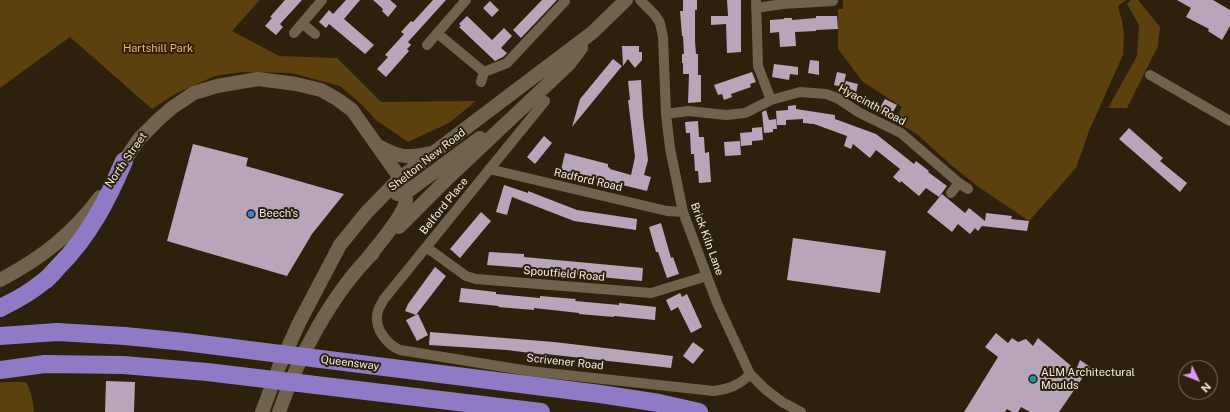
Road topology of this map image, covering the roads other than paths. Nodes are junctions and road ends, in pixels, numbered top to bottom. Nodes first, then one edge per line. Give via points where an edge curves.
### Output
1 (322, 0) edge
2 (466, 0) edge
3 (626, 0) edge
4 (640, 0) edge
5 (565, 1) edge
6 (823, 1) edge
7 (833, 1) dead end
8 (756, 4) edge
9 (302, 24) junction
10 (593, 32) junction
11 (294, 33) dead end
12 (315, 34) dead end
13 (437, 34) junction
14 (427, 45) dead end
15 (1150, 75) dead end
16 (771, 100) junction
17 (545, 101) dead end
18 (521, 109) junction
19 (666, 114) junction
20 (1230, 121) edge
21 (377, 145) junction
22 (435, 152) junction
23 (124, 160) junction
24 (489, 169) junction
25 (400, 178) junction
26 (959, 183) junction
27 (389, 189) junction
28 (968, 189) dead end
29 (951, 193) dead end
30 (404, 194) junction
31 (683, 212) junction
32 (426, 247) junction
33 (367, 259) junction
34 (707, 276) junction
35 (0, 280) edge
36 (0, 308) edge
37 (380, 332) joint
38 (0, 336) edge
39 (0, 370) edge
40 (750, 374) junction
41 (262, 412) edge
42 (280, 412) edge
43 (541, 412) edge
44 (699, 412) edge
45 (801, 412) edge

1 - 9 street
2 - 13 street
3 - 10 main road, Shelton New Road
4 - 19 street, Brick Kiln Lane via 660,23 663,36
5 - 13 street via 507,63 483,77
6 - 7 street
6 - 8 street
8 - 16 street via 758,66
9 - 11 street
9 - 12 street
10 - 18 main road, Shelton New Road via 568,65
10 - 22 main road, Shelton New Road
13 - 14 street
15 - 20 street
16 - 19 street, Hyacinth Road via 745,113 726,116 688,111
16 - 26 street, Hyacinth Road via 800,92 826,94 837,98 860,113 901,133
17 - 24 street, Belford Place
18 - 30 main road
18 - 33 main road, Shelton New Road
19 - 31 street, Brick Kiln Lane
21 - 22 main road via 394,154 412,157
21 - 23 main road, North Street via 352,110 321,90 258,79 194,93 159,119 139,139
21 - 25 main road, North Street
22 - 25 main road, Shelton New Road
23 - 35 main road, North Street via 92,208 75,228 29,264
23 - 36 highway via 96,220 68,257 45,281
24 - 31 street, Radford Road via 666,211
24 - 32 street, Belford Place
25 - 27 main road, Shelton New Road
25 - 30 main road, North Street
26 - 28 street, Hyacinth Road
26 - 29 street
27 - 30 main road
27 - 41 main road, Shelton New Road via 340,245 278,367
30 - 33 main road, North Street via 406,200 401,214
31 - 34 street, Brick Kiln Lane
32 - 34 street, Spoutfield Road via 466,276 476,279 651,293
32 - 37 street, Belford Place via 384,299 377,312
33 - 42 main road, Shelton New Road via 320,324
34 - 40 street, Brick Kiln Lane
37 - 40 street, Scrivener Road via 392,346 400,350 529,371 714,391 727,389 742,382
38 - 44 highway, Queensway via 57,332 186,342 600,394
39 - 43 highway via 45,364 123,365 207,372
40 - 45 street, Brick Kiln Lane via 782,402

